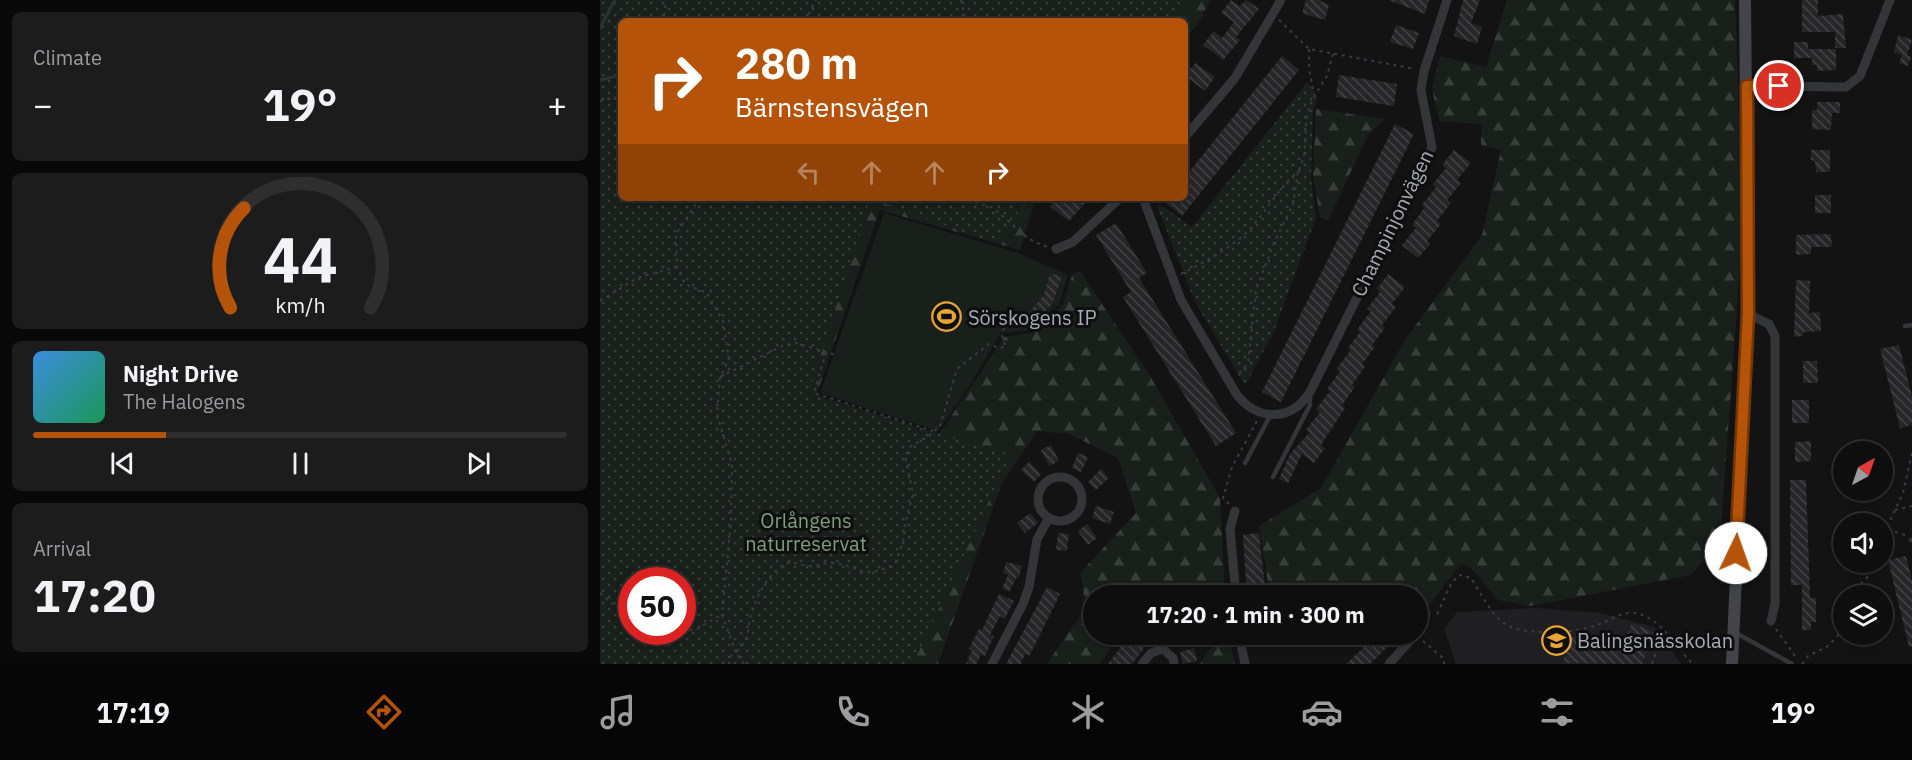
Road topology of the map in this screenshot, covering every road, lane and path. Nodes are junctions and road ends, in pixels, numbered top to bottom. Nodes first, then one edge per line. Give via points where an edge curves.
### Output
1 (666, 0) edge
2 (816, 0) edge
3 (961, 0) edge
4 (1281, 0) edge
5 (1447, 0) edge
6 (1745, 0) edge
7 (1890, 0) edge
8 (664, 18) edge
9 (807, 18) edge
10 (965, 18) edge
11 (1273, 18) junction
12 (1309, 49) junction
13 (1333, 54) junction
14 (1424, 71) junction
15 (1747, 86) junction
16 (1315, 94) junction
17 (618, 97) edge
18 (600, 101) edge
19 (1188, 133) edge
20 (1298, 171) junction
21 (698, 201) edge
22 (976, 201) edge
23 (1117, 201) edge
24 (1144, 201) edge
25 (1056, 249) joint
26 (677, 267) junction
27 (1173, 278) junction
28 (600, 301) edge
29 (1010, 308) dead end
30 (1748, 314) junction
31 (1912, 325) edge
32 (1905, 327) dead end
33 (826, 352) junction
34 (836, 355) dead end
35 (720, 377) junction
36 (1229, 382) junction
37 (1310, 392) junction
38 (1270, 416) junction
39 (934, 432) junction
40 (1912, 453) edge
41 (1245, 463) dead end
42 (1273, 477) dead end
43 (1912, 506) edge
44 (1895, 510) junction
45 (1235, 511) dead end
46 (1893, 514) edge
47 (1049, 518) junction
48 (1893, 531) edge
49 (1912, 540) edge
50 (1868, 573) edge
51 (1235, 585) edge
52 (1859, 585) edge
53 (600, 593) edge
54 (618, 609) edge
55 (722, 615) junction
56 (1435, 619) dead end
57 (1771, 621) joint
58 (696, 629) edge
59 (1664, 630) junction
60 (1734, 631) junction
61 (1833, 641) edge
62 (1173, 645) edge
63 (1241, 645) edge
64 (1407, 645) edge
65 (1428, 645) edge
66 (736, 652) junction
67 (1168, 652) junction
68 (729, 664) edge
69 (744, 664) edge
70 (992, 664) edge
71 (1142, 664) edge
72 (1174, 664) edge
73 (1245, 664) edge
74 (1389, 664) edge
75 (1444, 664) edge
76 (1652, 664) edge
77 (1693, 664) edge
78 (1732, 664) edge
79 (1792, 664) edge
80 (1800, 664) edge

1 - 8 path
2 - 9 path
3 - 10 path
4 - 11 street
5 - 14 street, Champinjonvägen
6 - 15 main road
7 - 15 street via 1860,76 1846,87
11 - 12 path
11 - 19 street via 1235,78
12 - 13 path
12 - 16 path
13 - 14 path
13 - 16 path via 1328,76
14 - 37 street, Champinjonvägen via 1421,90 1432,147
15 - 30 main road
16 - 20 path
17 - 18 path
20 - 27 path via 1281,186 1247,232 1204,263
20 - 36 path via 1293,204 1257,290 1248,363
21 - 26 path via 676,234
22 - 25 path via 993,208 1035,243
23 - 25 street via 1073,242
24 - 27 street
26 - 28 path via 637,278
26 - 35 path via 685,284 707,293 723,321 729,359
27 - 36 street via 1189,317
29 - 39 path via 1002,336 1006,347 990,344 957,369
30 - 57 street via 1769,324 1775,336 1775,604
30 - 60 main road
31 - 32 lane
33 - 34 path
33 - 35 path via 796,343 782,346
33 - 39 path via 814,393
35 - 55 path via 717,414 732,465
36 - 38 street via 1244,404
37 - 38 street, Champinjonvägen via 1296,409
37 - 42 lane via 1310,405
38 - 41 lane
39 - 66 path via 911,446 905,456 913,494 895,564 862,573 832,563 784,564 767,579 752,611 746,643
40 - 44 path
43 - 44 path
44 - 46 path
45 - 51 street via 1230,530
47 - 47 street via 1070,519 1082,505 1080,490 1066,477 1051,479 1040,493 1042,511
47 - 70 street via 1037,539 1023,604
48 - 49 path
50 - 52 path
53 - 54 path
55 - 58 path
55 - 66 path
56 - 59 path via 1452,582 1460,575 1471,578 1496,615 1511,627 1555,633 1638,613
57 - 80 path
59 - 76 path
59 - 77 path
60 - 78 main road
60 - 79 lane
61 - 80 path
62 - 67 path
63 - 73 street
64 - 74 street
65 - 75 path via 1444,659
66 - 68 path
66 - 69 path
67 - 71 street via 1156,650
67 - 72 street

